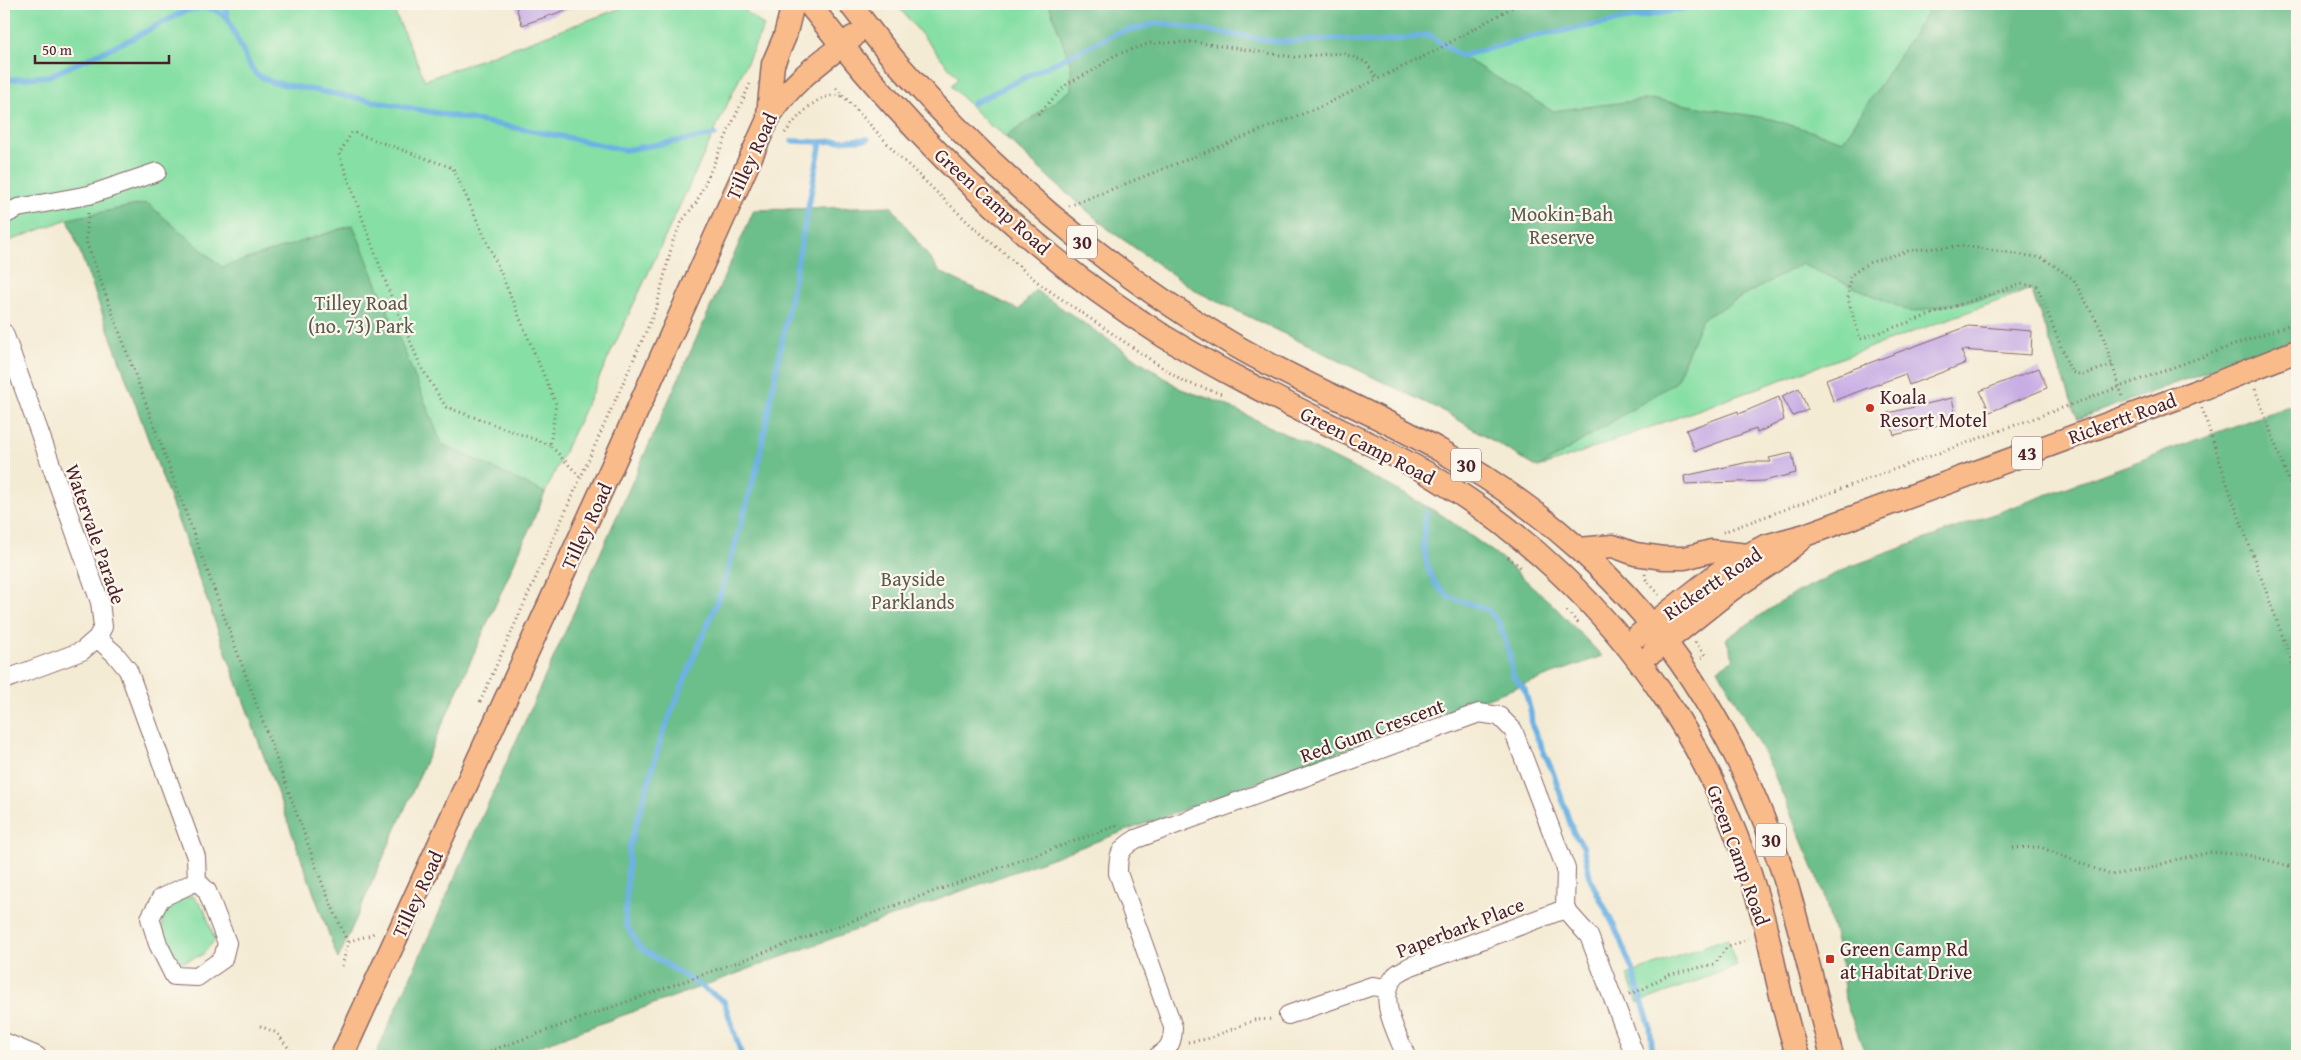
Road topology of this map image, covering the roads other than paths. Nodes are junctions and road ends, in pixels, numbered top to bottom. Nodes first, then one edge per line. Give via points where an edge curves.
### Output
1 (793, 4) edge
2 (809, 4) edge
3 (850, 4) edge
4 (867, 26) junction
5 (842, 45) junction
6 (768, 119) junction
7 (157, 172) dead end
8 (4, 215) edge
9 (4, 333) edge
10 (2297, 351) edge
11 (1805, 535) junction
12 (1579, 549) junction
13 (1748, 555) junction
14 (1651, 625) junction
15 (97, 638) junction
16 (1665, 643) junction
17 (1633, 653) junction
18 (4, 680) edge
19 (197, 881) junction
20 (1565, 909) junction
21 (1387, 988) junction
22 (1288, 1015) road end
23 (4, 1042) edge
24 (1164, 1055) edge
25 (37, 1056) edge
26 (342, 1056) edge
27 (1406, 1056) edge
28 (1635, 1056) edge
29 (1798, 1056) edge
30 (1832, 1056) edge

1 - 6 main road via 785,36 773,64
2 - 5 main road, Green Camp Road / 30
3 - 4 main road, Green Camp Road / 30
4 - 5 main road, Tilley Road
4 - 12 main road, Green Camp Road / 30 via 893,59 986,158 1107,262 1232,344 1441,450 1488,478
5 - 6 main road, Tilley Road via 793,85
5 - 17 main road, Green Camp Road / 30 via 905,119 984,198 1037,244 1165,336 1260,390 1430,475 1470,501 1564,577
6 - 26 main road, Tilley Road
7 - 8 street via 89,195 18,208
9 - 15 street, Watervale Parade via 100,602 103,627
10 - 11 main road, Rickertt Road / 43
11 - 13 main road, Rickertt Road / 43 via 1765,546
11 - 16 main road, Rickertt Road / 43
12 - 13 main road, 43 via 1614,546 1635,554 1664,558 1685,558 1711,552
12 - 14 main road, Green Camp Road / 30
13 - 14 main road, Rickertt Road via 1717,574
14 - 16 main road, Green Camp Road / 30
14 - 17 main road, Rickertt Road
15 - 18 street via 82,651
15 - 19 street via 128,670 196,857
16 - 17 main road, Rickertt Road / 43
16 - 30 main road, Green Camp Road / 30 via 1692,679 1752,790 1782,871
17 - 29 main road, Green Camp Road / 30 via 1686,731 1730,818 1763,918
19 - 19 street via 207,891 227,943 222,959 197,977 174,976 158,944 150,918 161,898
20 - 21 street, Paperbark Place via 1411,966 1396,975
20 - 24 street, Red Gum Crescent via 1566,869 1513,730 1498,716 1479,713 1126,845 1118,856 1118,874 1173,1027 1173,1039
20 - 28 street via 1589,936
21 - 22 street via 1372,986
21 - 27 street, Paperbark Place via 1387,1007
23 - 25 street

